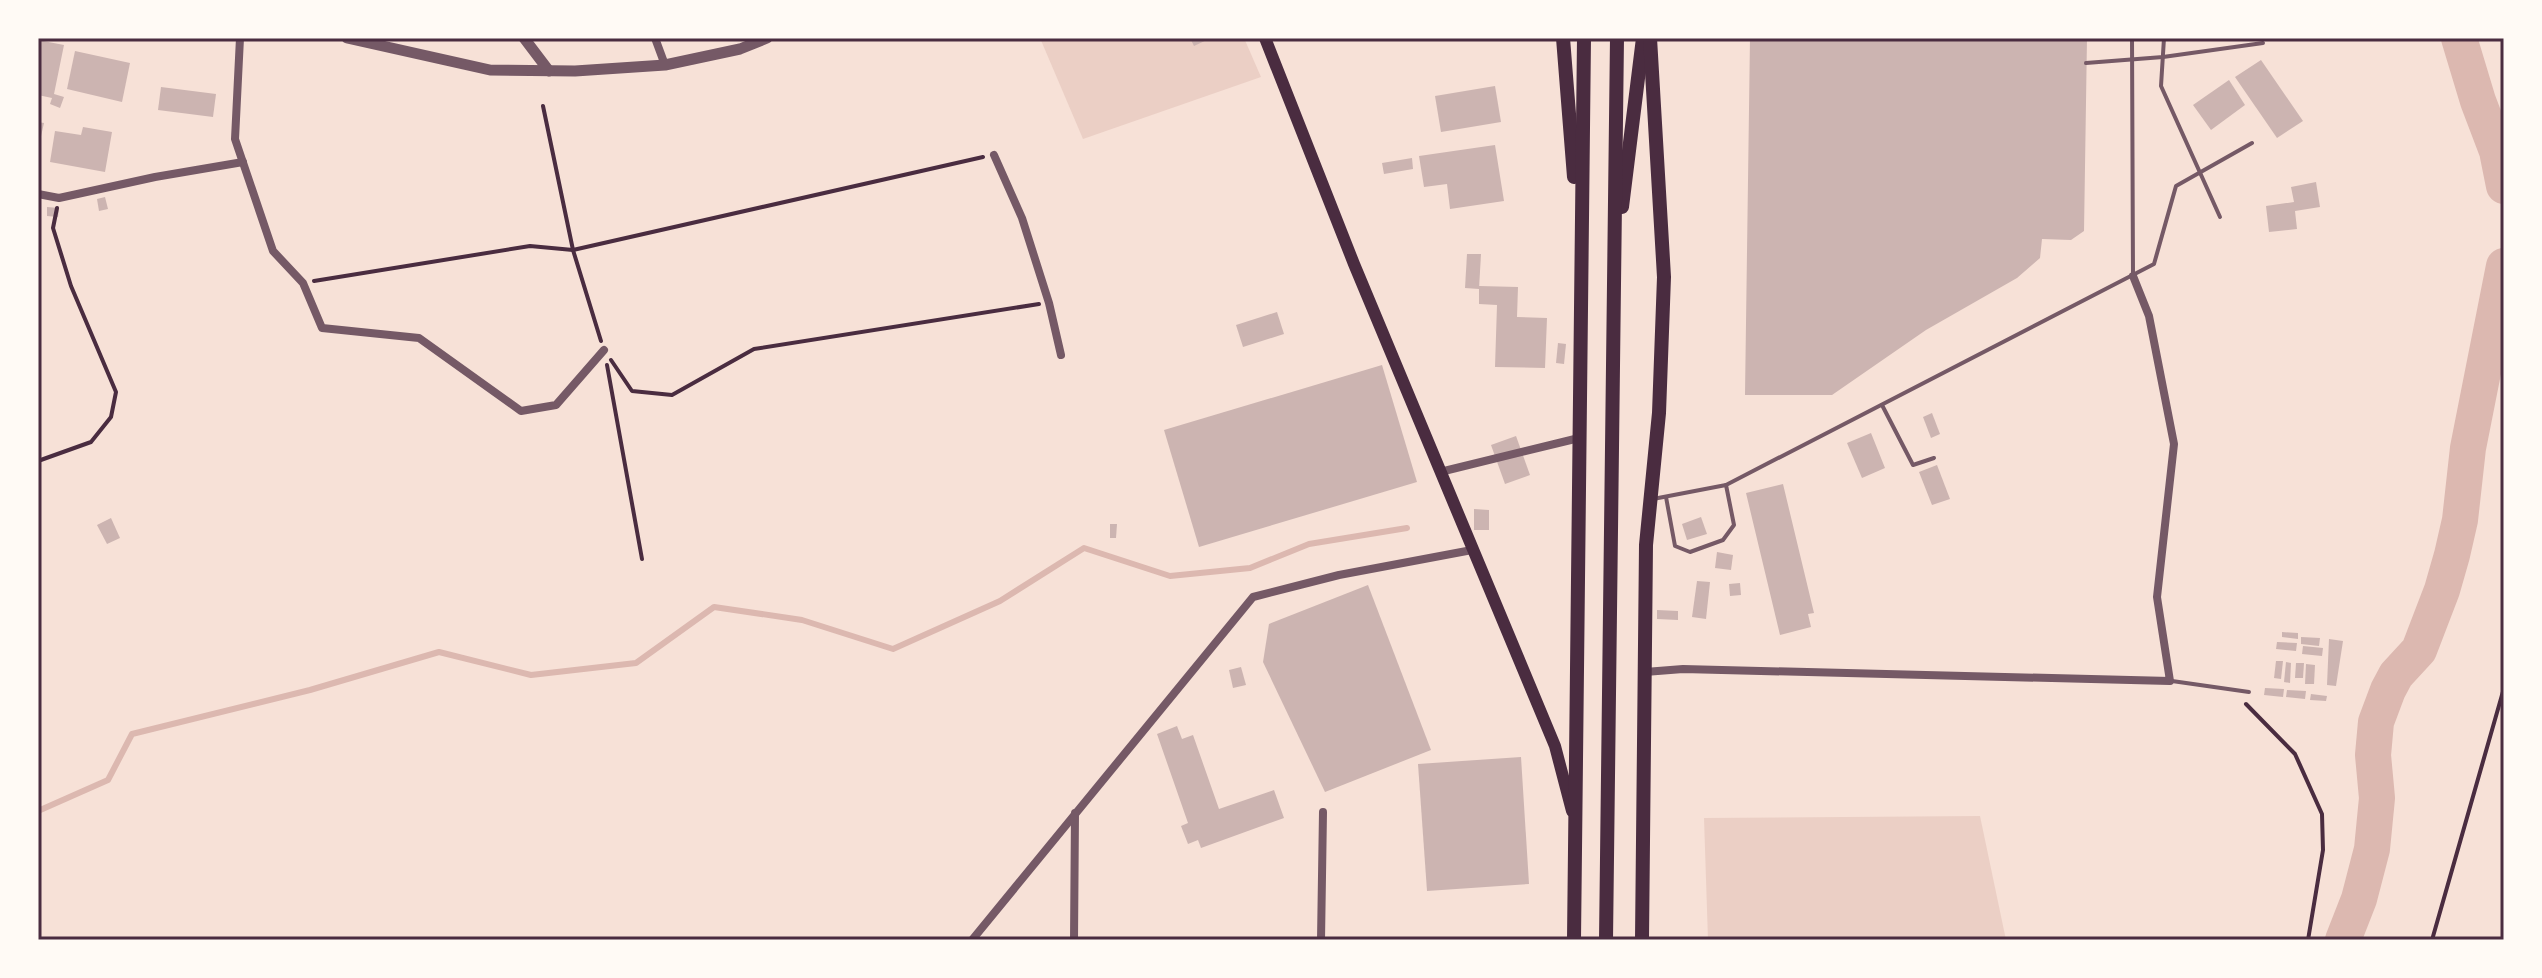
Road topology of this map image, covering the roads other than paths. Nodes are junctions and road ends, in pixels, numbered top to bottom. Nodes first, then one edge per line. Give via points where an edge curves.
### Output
1 (240, 38) edge
2 (347, 38) edge
3 (524, 38) edge
4 (655, 38) edge
5 (767, 38) edge
6 (1265, 38) edge
7 (1563, 38) edge
8 (1584, 38) edge
9 (1617, 38) edge
10 (1643, 38) edge
11 (1650, 38) edge
12 (2132, 38) edge
13 (2164, 38) edge
14 (2263, 43) dead end
15 (2163, 57) junction
16 (2132, 59) junction
17 (2086, 63) dead end
18 (665, 65) junction
19 (549, 71) junction
20 (2252, 143) dead end
21 (994, 155) road end
22 (243, 162) junction
23 (2200, 173) junction
24 (38, 194) edge
25 (2220, 217) dead end
26 (2133, 276) junction
27 (1581, 283) junction
28 (1613, 283) junction
29 (604, 350) road end
30 (1061, 355) dead end
31 (1882, 405) junction
32 (1579, 438) junction
33 (1934, 458) dead end
34 (1440, 472) junction
35 (1726, 485) junction
36 (1666, 497) junction
37 (1650, 500) junction
38 (1472, 550) junction
39 (1645, 672) junction
40 (2170, 681) junction
41 (2249, 692) dead end
42 (1075, 812) junction
43 (1323, 812) dead end
44 (1575, 822) junction
45 (972, 940) edge
46 (1074, 940) edge
47 (1321, 940) edge
48 (1574, 940) edge
49 (1606, 940) edge
50 (1642, 940) edge

1 - 22 street via 235,139
2 - 19 street via 490,70
3 - 19 street
4 - 18 street
5 - 18 street
6 - 34 main road
7 - 27 main road
8 - 27 main road
9 - 28 main road
10 - 28 main road
11 - 37 main road via 1664,277
12 - 16 lane
13 - 15 lane
14 - 15 lane
15 - 16 lane
15 - 23 lane via 2161,86
16 - 17 lane
16 - 26 lane
18 - 19 street
20 - 23 lane
21 - 30 street via 1022,218
22 - 24 street via 59,198
22 - 29 street via 273,251 303,283 322,328 419,338 521,411 556,405
23 - 25 lane
23 - 26 lane via 2176,186 2154,264
26 - 31 lane
26 - 40 street via 2149,316 2174,444 2157,597
27 - 32 main road
28 - 49 main road
31 - 33 lane via 1913,465
31 - 35 lane
32 - 34 street
32 - 44 main road
34 - 38 main road
35 - 36 lane
35 - 36 lane via 1734,525 1723,540 1690,552 1675,546
36 - 37 lane
37 - 39 main road
38 - 42 street via 1253,597
38 - 44 main road via 1555,746
39 - 40 street
39 - 50 main road
40 - 41 lane
42 - 45 street
42 - 46 street
43 - 47 street
44 - 48 main road

